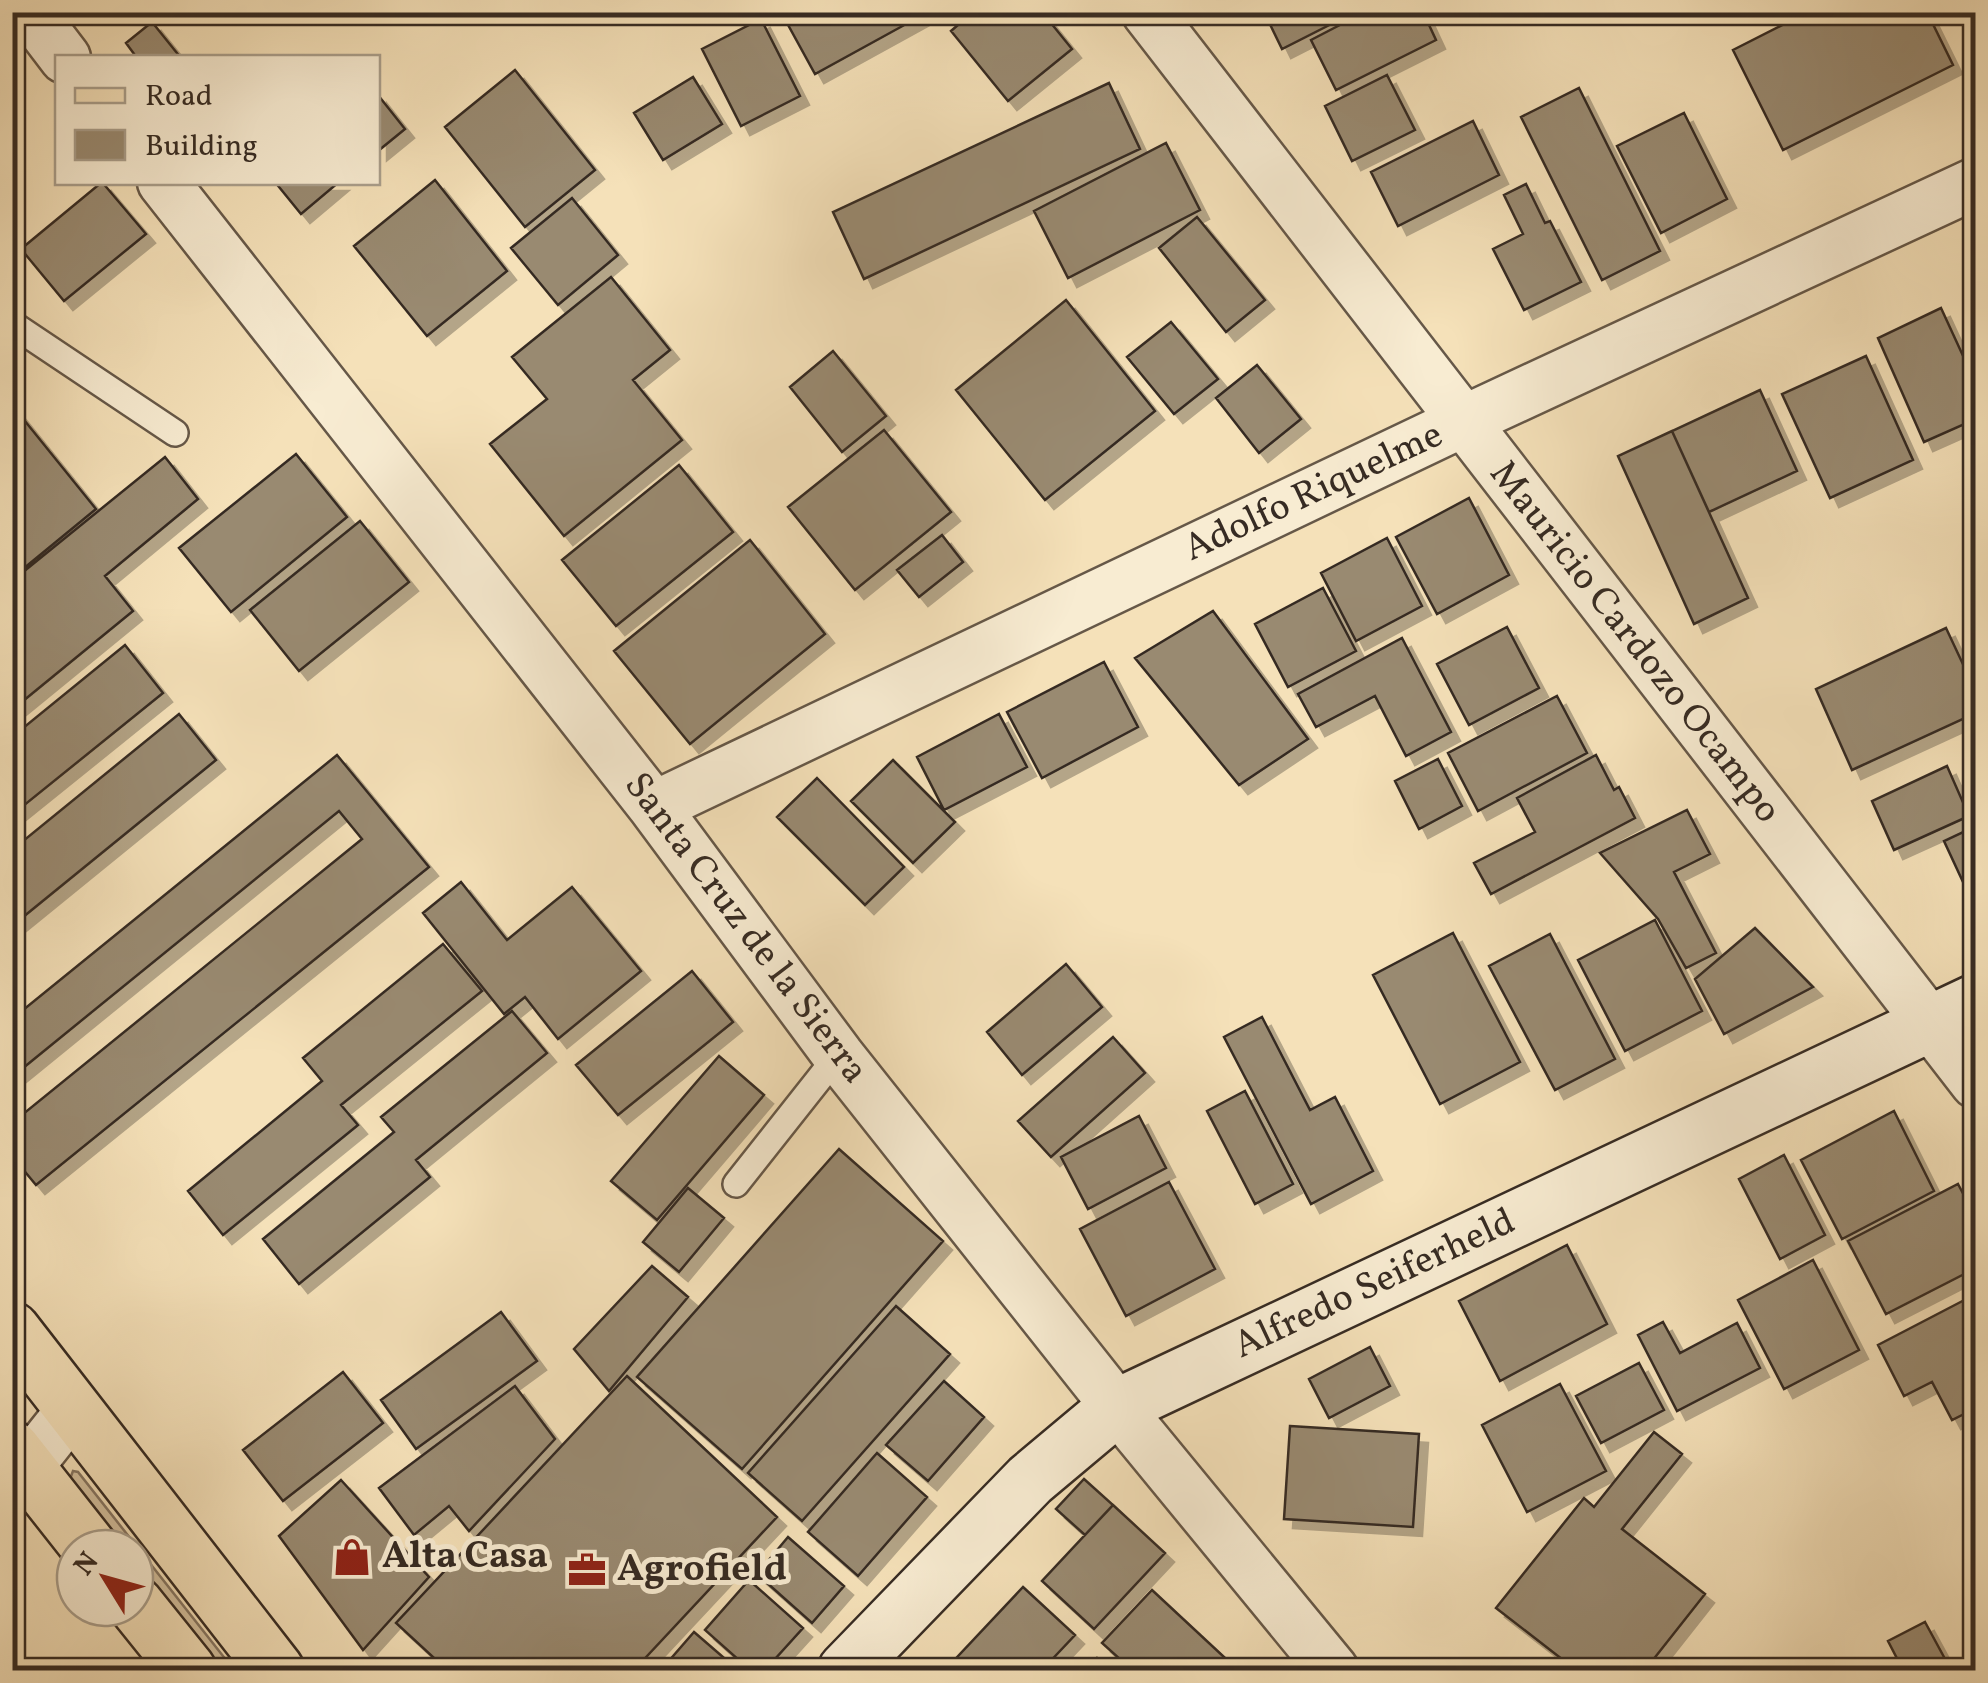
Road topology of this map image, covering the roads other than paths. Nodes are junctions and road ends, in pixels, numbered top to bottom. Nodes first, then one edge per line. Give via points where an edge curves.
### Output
1 (30, 12) edge
2 (1147, 12) edge
3 (63, 55) edge
4 (1976, 184) edge
5 (165, 185) edge
6 (12, 324) edge
7 (1464, 421) junction
8 (175, 433) dead end
9 (654, 807) junction
10 (1952, 1013) edge
11 (838, 1056) junction
12 (1976, 1083) edge
13 (736, 1184) dead end
14 (12, 1330) edge
15 (1118, 1407) junction
16 (73, 1409) junction
17 (17, 1468) edge
18 (72, 1528) edge
19 (154, 1628) edge
20 (188, 1670) edge
21 (276, 1670) edge
22 (846, 1670) edge
23 (1333, 1670) edge

1 - 3 street
2 - 7 street, Mauricio Cardozo Ocampo
4 - 7 street, Adolfo Riquelme
5 - 9 street, Santa Cruz de la Sierra
6 - 8 lane
7 - 9 street, Adolfo Riquelme
7 - 10 street, Mauricio Cardozo Ocampo
9 - 11 street, Santa Cruz de la Sierra
10 - 12 street, Mauricio Cardozo Ocampo
10 - 15 street, Alfredo Seiferheld
11 - 13 lane
11 - 15 street, Santa Cruz de la Sierra
14 - 16 main road
15 - 22 street, Alfredo Seiferheld via 1030,1480
15 - 23 street, Santa Cruz de la Sierra
16 - 17 street
16 - 21 main road
17 - 18 main road
19 - 20 main road

